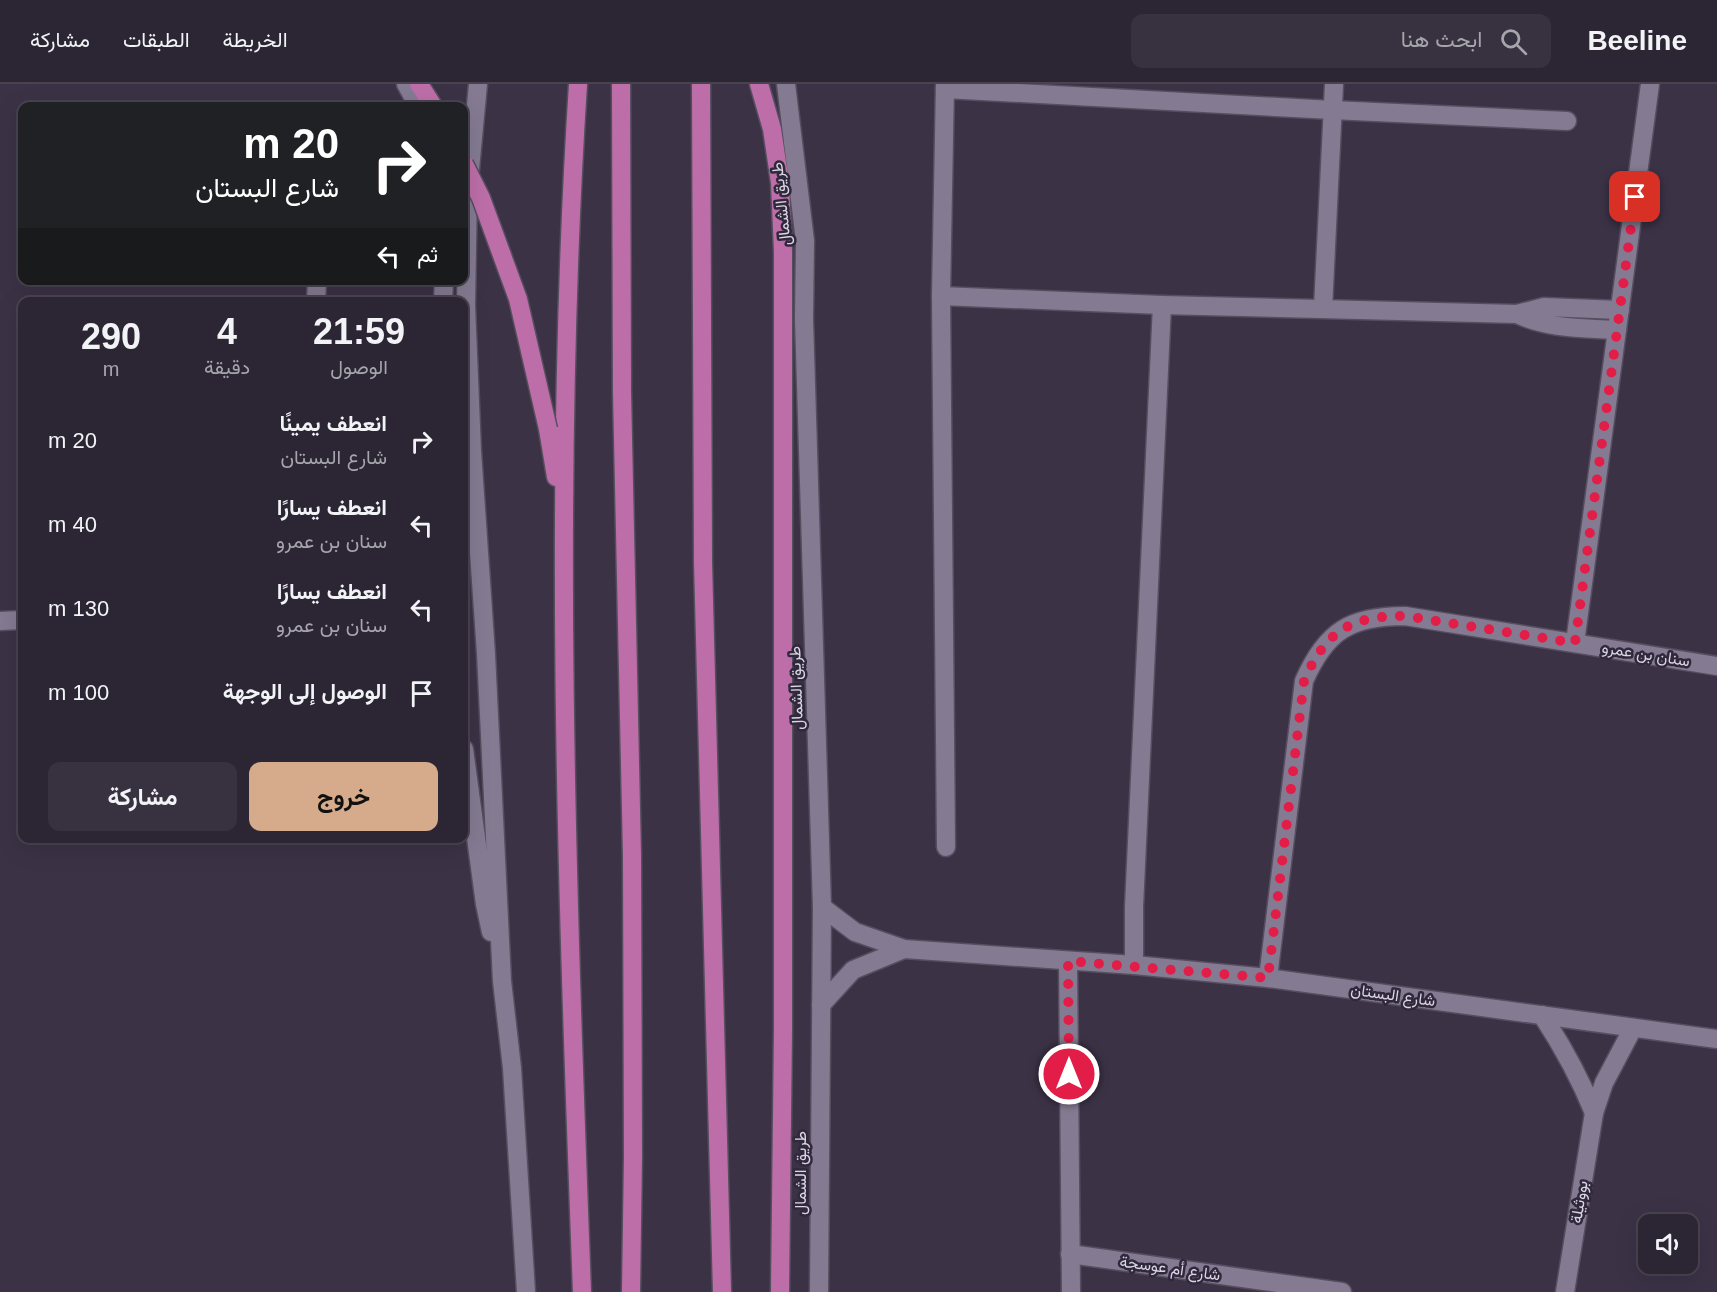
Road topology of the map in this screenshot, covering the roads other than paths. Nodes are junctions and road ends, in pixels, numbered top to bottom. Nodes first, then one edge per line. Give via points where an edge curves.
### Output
1 (406, 84) edge
2 (419, 84) edge
3 (478, 84) edge
4 (578, 84) edge
5 (621, 84) edge
6 (700, 84) edge
7 (759, 84) edge
8 (786, 84) edge
9 (1334, 84) edge
10 (1650, 84) edge
11 (945, 86) edge
12 (416, 102) edge
13 (430, 102) edge
14 (1332, 110) junction
15 (1567, 121) dead end
16 (468, 172) edge
17 (468, 191) edge
18 (940, 296) junction
19 (1162, 305) junction
20 (1323, 308) junction
21 (1620, 310) junction
22 (1517, 314) junction
23 (1617, 330) junction
24 (468, 354) edge
25 (563, 517) junction
26 (18, 620) edge
27 (0, 621) edge
28 (1575, 643) junction
29 (1717, 666) edge
30 (468, 779) edge
31 (946, 848) dead end
32 (822, 907) junction
33 (904, 949) junction
34 (1068, 961) junction
35 (1134, 965) junction
36 (1268, 978) junction
37 (502, 981) junction
38 (821, 1005) junction
39 (1542, 1015) junction
40 (1633, 1028) junction
41 (1717, 1039) edge
42 (1594, 1113) junction
43 (1070, 1254) junction
44 (526, 1292) edge
45 (582, 1292) edge
46 (631, 1292) edge
47 (722, 1292) edge
48 (780, 1292) edge
49 (819, 1292) edge
50 (1071, 1292) edge
51 (1342, 1292) edge
52 (1565, 1292) edge

1 - 12 street
2 - 13 highway
3 - 17 street
4 - 25 highway
5 - 46 highway via 632,856
6 - 47 highway via 703,562
7 - 48 highway via 772,129 780,183 783,251
8 - 32 street, طريق الشمال via 805,241 804,320
9 - 14 street
10 - 21 street
11 - 14 street
11 - 18 street
14 - 15 street
14 - 20 street
16 - 25 highway, bridge via 518,299 548,429
18 - 19 street
18 - 31 street
19 - 20 street
19 - 35 street
20 - 22 street
21 - 22 street via 1544,307
21 - 23 street
22 - 23 street via 1546,325
23 - 28 street
24 - 37 street
25 - 45 highway via 571,1004
26 - 27 street
28 - 29 street, سنان بن عمرو
28 - 36 street, سنان بن عمرو via 1405,616 1378,616 1353,623 1331,637 1314,657 1304,681
30 - 37 street via 485,904
32 - 33 street, شارع البستان via 855,932
32 - 38 street, طريق الشمال
33 - 34 street, شارع البستان
33 - 38 street, شارع البستان via 853,970
34 - 35 street, شارع البستان
34 - 43 street
35 - 36 street, شارع البستان
36 - 39 street, شارع البستان
37 - 44 street via 512,1068
38 - 49 street, طريق الشمال
39 - 40 street, شارع البستان
39 - 42 street via 1576,1070
40 - 41 street, شارع البستان
40 - 42 street, بووثيلة
42 - 52 street, بووثيلة
43 - 50 street
43 - 51 street, شارع أم عوسجة

